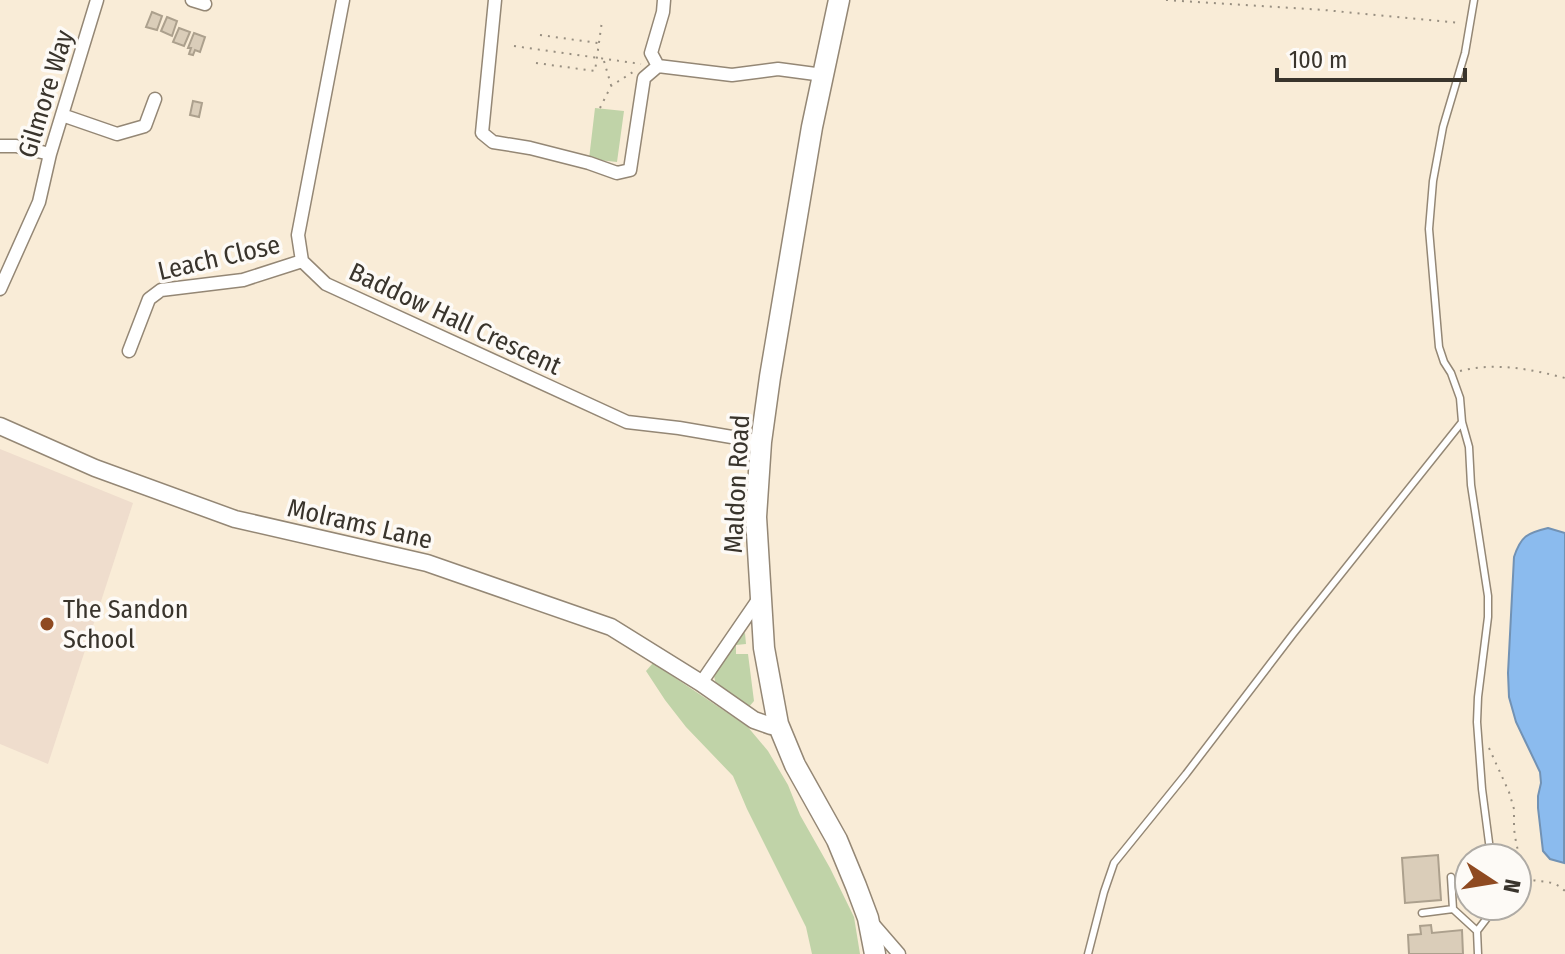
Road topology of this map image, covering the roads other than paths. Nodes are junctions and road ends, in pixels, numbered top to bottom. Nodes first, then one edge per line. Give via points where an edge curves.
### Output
1 (97, 0) edge
2 (343, 0) edge
3 (495, 0) edge
4 (664, 0) edge
5 (839, 0) edge
6 (1474, 0) edge
7 (658, 66) junction
8 (823, 75) junction
9 (155, 99) dead end
10 (62, 115) junction
11 (0, 146) edge
12 (50, 154) junction
13 (302, 261) junction
14 (0, 289) edge
15 (116, 342) dead end
16 (1462, 422) junction
17 (0, 426) edge
18 (761, 442) junction
19 (761, 597) junction
20 (701, 683) junction
21 (778, 724) junction
22 (1489, 842) edge
23 (1451, 877) dead end
24 (1453, 909) joint
25 (1422, 913) dead end
26 (868, 918) junction
27 (1467, 922) edge
28 (1484, 922) edge
29 (1477, 931) junction
30 (875, 954) edge
31 (899, 954) edge
32 (1088, 954) edge
33 (1478, 954) edge

1 - 10 street, Gilmore Way
2 - 13 street via 298,235
3 - 7 street via 482,133 493,142 617,173 630,170 644,78
4 - 7 street via 651,53
5 - 8 main road, Maldon Road
6 - 16 lane via 1443,127 1429,229 1439,347 1460,398
7 - 8 street via 732,75 778,69
8 - 18 main road, Maldon Road
9 - 10 street via 145,126 117,134
10 - 12 street, Gilmore Way
11 - 12 street
12 - 14 street, Gilmore Way via 39,202
13 - 15 street, Leach Close via 243,280 161,290 149,299 130,348
13 - 18 street, Baddow Hall Crescent via 326,284 627,422
16 - 22 lane via 1488,596 1477,722
16 - 32 lane via 1114,863
17 - 20 street, Molrams Lane via 95,468 235,519 427,563 611,627
18 - 19 main road, Maldon Road via 756,517
19 - 20 street
19 - 21 main road, Maldon Road
20 - 21 street, Molrams Lane via 754,720
21 - 26 main road, Maldon Road via 837,840
23 - 24 lane
24 - 25 lane
26 - 30 main road, Maldon Road
26 - 31 street
27 - 29 lane
28 - 29 lane
29 - 33 lane

